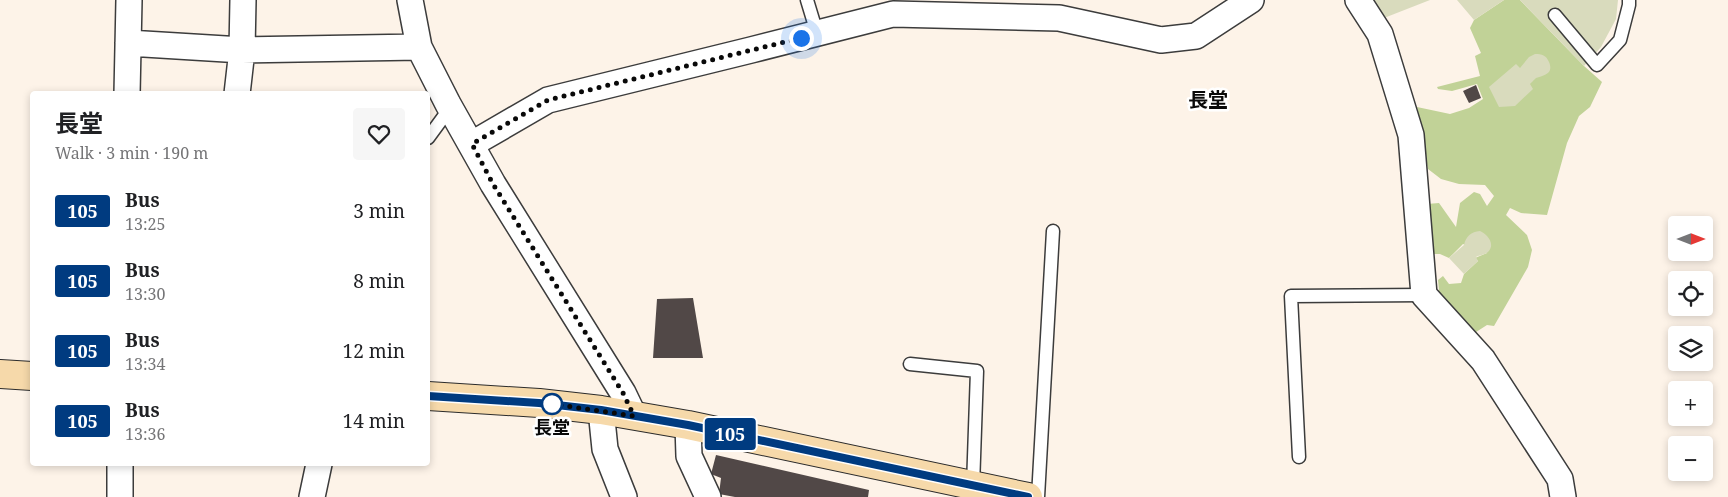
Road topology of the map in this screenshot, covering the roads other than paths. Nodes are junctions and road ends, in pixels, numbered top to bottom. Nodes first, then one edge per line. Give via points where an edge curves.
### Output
1 (129, 0) edge
2 (243, 0) edge
3 (410, 0) edge
4 (807, 0) edge
5 (1251, 0) edge
6 (1358, 0) edge
7 (1629, 0) edge
8 (1555, 16) dead end
9 (817, 33) junction
10 (128, 44) junction
11 (419, 47) junction
12 (242, 50) junction
13 (127, 91) edge
14 (237, 91) edge
15 (450, 108) junction
16 (430, 135) edge
17 (472, 144) junction
18 (1053, 231) dead end
19 (1424, 295) junction
20 (910, 364) dead end
21 (0, 374) edge
22 (30, 376) edge
23 (430, 396) edge
24 (601, 410) junction
25 (634, 416) junction
26 (688, 425) junction
27 (1299, 457) dead end
28 (120, 466) edge
29 (319, 466) edge
30 (973, 486) junction
31 (120, 497) edge
32 (312, 497) edge
33 (624, 497) edge
34 (708, 497) edge
35 (1028, 497) edge
36 (1038, 497) edge
37 (1563, 497) edge

1 - 10 street
2 - 12 street
3 - 11 street
4 - 9 lane
5 - 9 street via 1196,36 1161,40 1060,18 893,14
6 - 19 street via 1380,34 1411,135
7 - 8 lane via 1620,40 1597,65
9 - 17 street via 548,100
10 - 12 street
10 - 13 street
11 - 12 street
11 - 15 street
12 - 14 street
15 - 16 lane
15 - 17 street
17 - 25 street
18 - 36 lane
19 - 27 lane via 1291,296
19 - 37 street via 1483,360 1560,479
20 - 30 lane via 978,371
21 - 22 street
23 - 24 street
24 - 25 street
24 - 33 street via 605,449
25 - 26 street
26 - 30 street
26 - 34 street via 689,456
28 - 31 street
29 - 32 street
30 - 35 street

